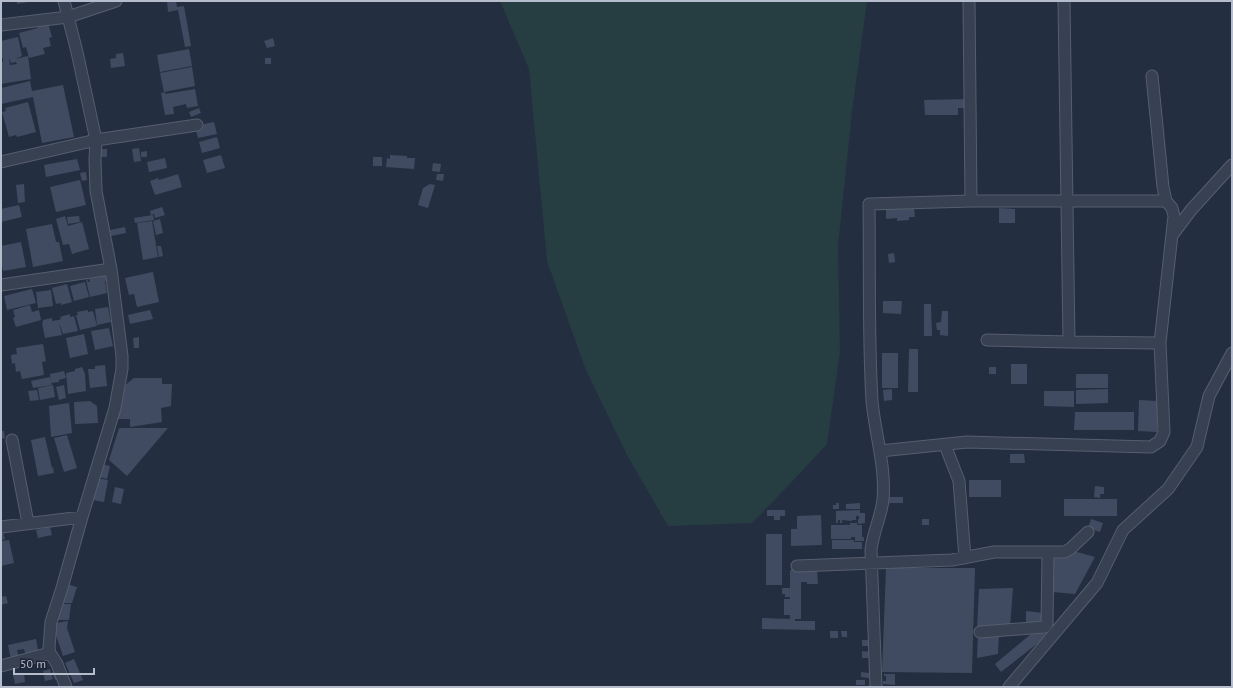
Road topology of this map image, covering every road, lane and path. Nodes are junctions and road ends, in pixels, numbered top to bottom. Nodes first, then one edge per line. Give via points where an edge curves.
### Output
1 (64, 1) edge
2 (116, 1) edge
3 (969, 1) edge
4 (1064, 1) edge
5 (68, 17) junction
6 (1, 25) edge
7 (1152, 76) dead end
8 (197, 125) dead end
9 (96, 140) junction
10 (1, 162) edge
11 (1232, 165) edge
12 (972, 201) junction
13 (1166, 201) junction
14 (1066, 202) junction
15 (1173, 234) junction
16 (110, 269) junction
17 (1, 285) edge
18 (987, 340) dead end
19 (1069, 342) junction
20 (1160, 343) junction
21 (1232, 353) edge
22 (12, 440) dead end
23 (946, 445) junction
24 (880, 451) junction
25 (82, 517) junction
26 (28, 523) junction
27 (1, 527) edge
28 (1088, 532) dead end
29 (1048, 553) junction
30 (965, 558) junction
31 (871, 563) junction
32 (797, 566) dead end
33 (980, 632) dead end
34 (50, 653) junction
35 (1, 666) edge
36 (66, 687) edge
37 (876, 687) edge
38 (1009, 687) edge

1 - 5 street
2 - 5 street
3 - 12 street
4 - 14 street
5 - 6 street
5 - 9 street
7 - 13 street
8 - 9 street
9 - 10 street
9 - 16 street via 96,191
11 - 15 street
12 - 14 street
12 - 24 street via 869,204 872,401
13 - 14 street
13 - 15 street via 1174,216
14 - 19 street
15 - 20 street
16 - 17 street
16 - 25 street via 122,369 115,408
18 - 19 street
19 - 20 street
20 - 23 street via 1164,432 1160,441 1151,447 967,442
21 - 38 street via 1209,396 1197,447 1168,489 1123,530 1096,583
22 - 26 street
23 - 24 street
23 - 30 street via 959,481
24 - 31 street via 883,499 872,537
25 - 26 street
25 - 34 street via 51,622
26 - 27 street
28 - 29 street via 1067,551
29 - 30 street via 994,552
29 - 33 street via 1045,627
30 - 31 street
31 - 32 street
31 - 37 street
34 - 35 street
34 - 36 street via 58,664

